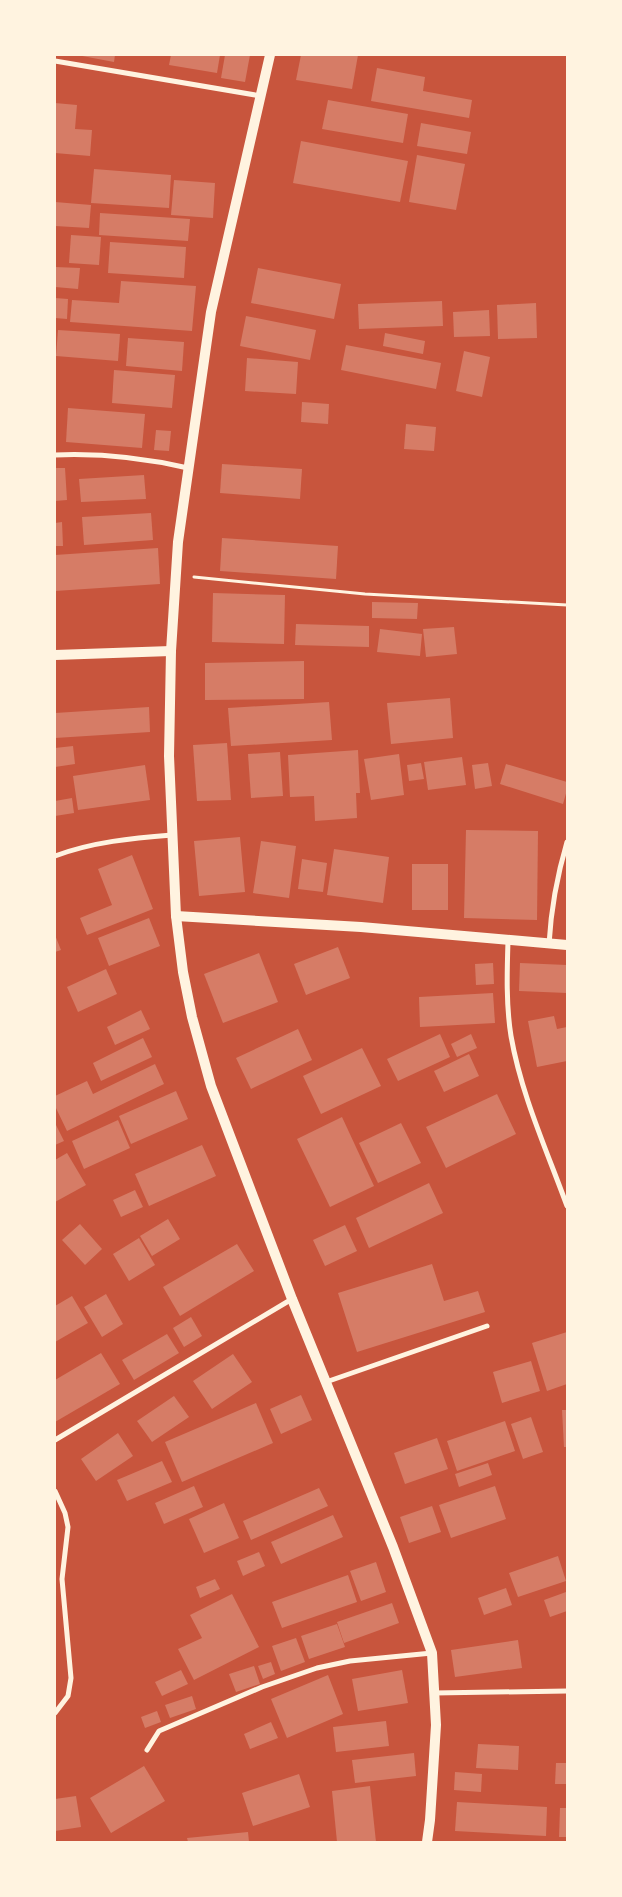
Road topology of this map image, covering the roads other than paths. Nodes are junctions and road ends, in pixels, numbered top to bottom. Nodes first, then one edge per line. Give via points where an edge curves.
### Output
1 (270, 55) edge
2 (55, 61) edge
3 (261, 96) junction
4 (55, 455) edge
5 (188, 468) junction
6 (171, 651) junction
7 (55, 655) edge
8 (173, 835) junction
9 (567, 842) edge
10 (55, 856) edge
11 (176, 916) junction
12 (508, 941) junction
13 (549, 944) junction
14 (567, 945) edge
15 (567, 1206) edge
16 (292, 1299) junction
17 (486, 1326) dead end
18 (326, 1383) junction
19 (55, 1440) edge
20 (55, 1491) edge
21 (432, 1654) junction
22 (567, 1691) edge
23 (434, 1693) junction
24 (55, 1713) edge
25 (147, 1750) dead end
26 (427, 1842) edge

1 - 3 main road
2 - 3 street
3 - 5 main road via 211,312
4 - 5 street via 120,456
5 - 6 main road via 178,542
6 - 7 main road
6 - 8 main road via 169,756
8 - 10 street via 70,850
8 - 11 main road
9 - 13 street via 552,909
11 - 12 main road via 361,926
11 - 16 main road via 184,981 211,1086
12 - 13 main road
12 - 15 street via 511,1036 524,1086
13 - 14 main road
16 - 18 main road
16 - 19 street
17 - 18 street
18 - 21 main road via 393,1547
20 - 24 street via 68,1527 62,1578 71,1686 68,1696
21 - 23 main road
21 - 25 street via 317,1668 262,1687 159,1731
22 - 23 street
23 - 26 main road via 436,1725

